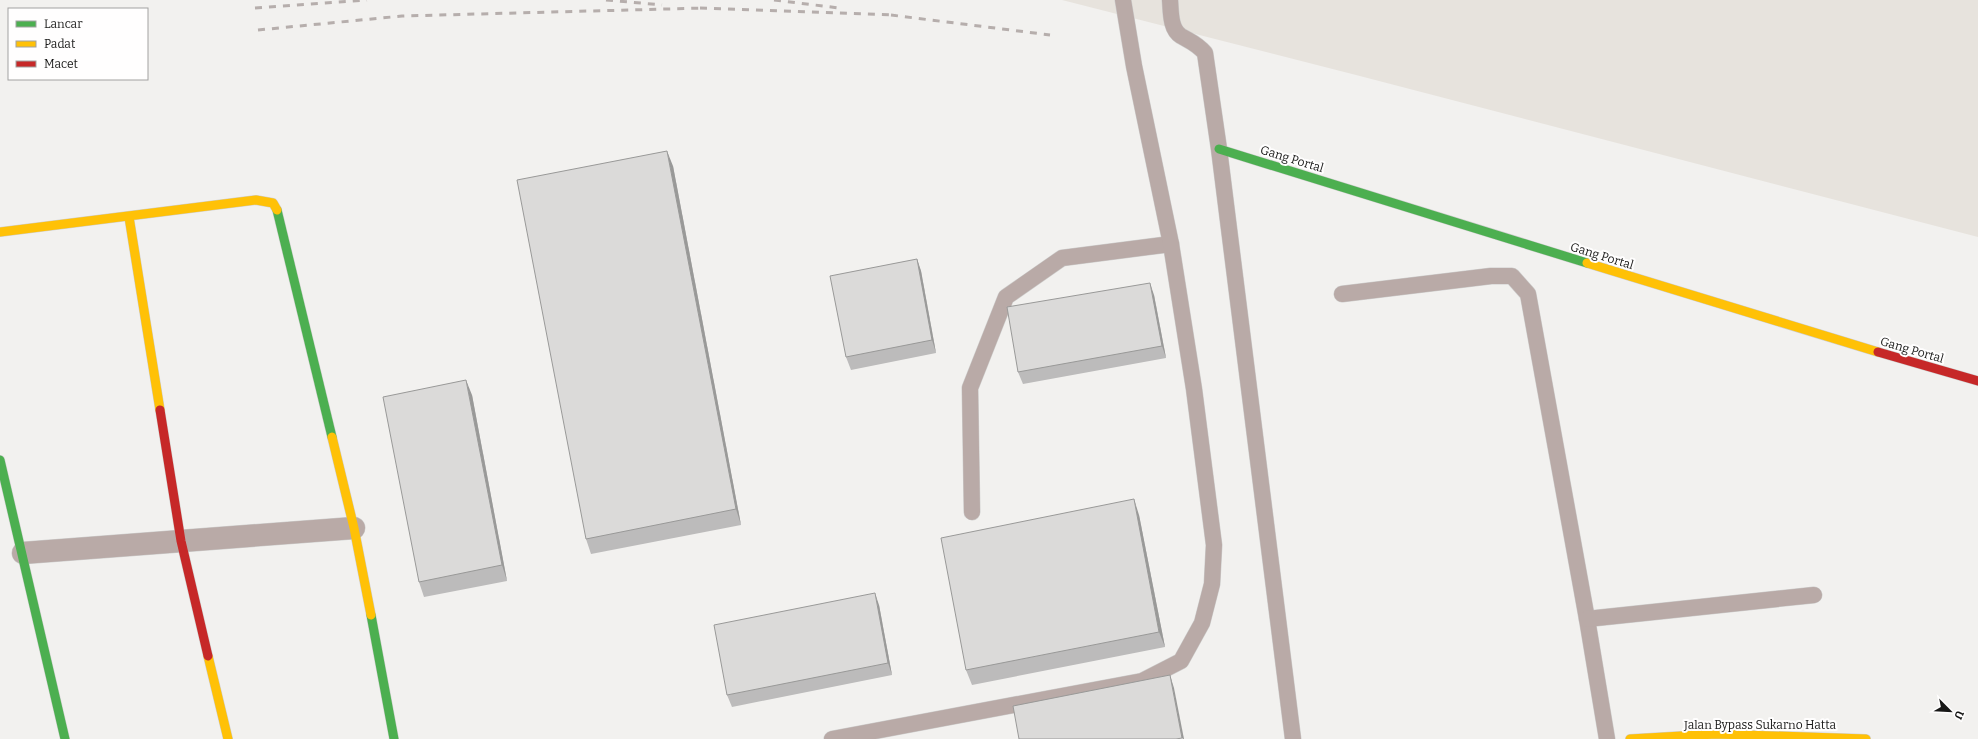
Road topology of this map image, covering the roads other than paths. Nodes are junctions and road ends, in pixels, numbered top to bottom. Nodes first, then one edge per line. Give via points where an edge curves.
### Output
1 (1123, 0) edge
2 (1170, 0) edge
3 (1219, 149) junction
4 (129, 217) junction
5 (0, 232) edge
6 (1171, 244) junction
7 (1342, 294) dead end
8 (1978, 382) edge
9 (0, 460) edge
10 (972, 512) dead end
11 (354, 528) junction
12 (181, 541) junction
13 (23, 554) junction
14 (1814, 595) dead end
15 (1587, 619) junction
16 (65, 739) edge
17 (228, 739) edge
18 (394, 739) edge
19 (832, 739) edge
20 (1293, 739) edge
21 (1607, 739) edge
22 (1630, 739) edge
23 (1866, 739) edge

1 - 6 lane
2 - 3 lane via 1175,30 1180,36 1197,43 1204,52
3 - 8 main road, Gang Portal via 1795,328
3 - 20 lane
4 - 5 main road
4 - 11 main road via 256,200 273,203 279,214
4 - 12 main road
6 - 10 lane via 1062,258 1006,297 970,388
6 - 19 lane via 1194,389 1214,545 1212,584 1202,623 1181,661 1142,681
7 - 15 lane via 1491,276 1512,276 1528,294
9 - 13 main road
11 - 12 street
11 - 18 main road
12 - 13 street
12 - 17 main road
13 - 16 main road
14 - 15 lane
15 - 21 lane
22 - 23 main road, Jalan Bypass Sukarno Hatta via 1716,734

